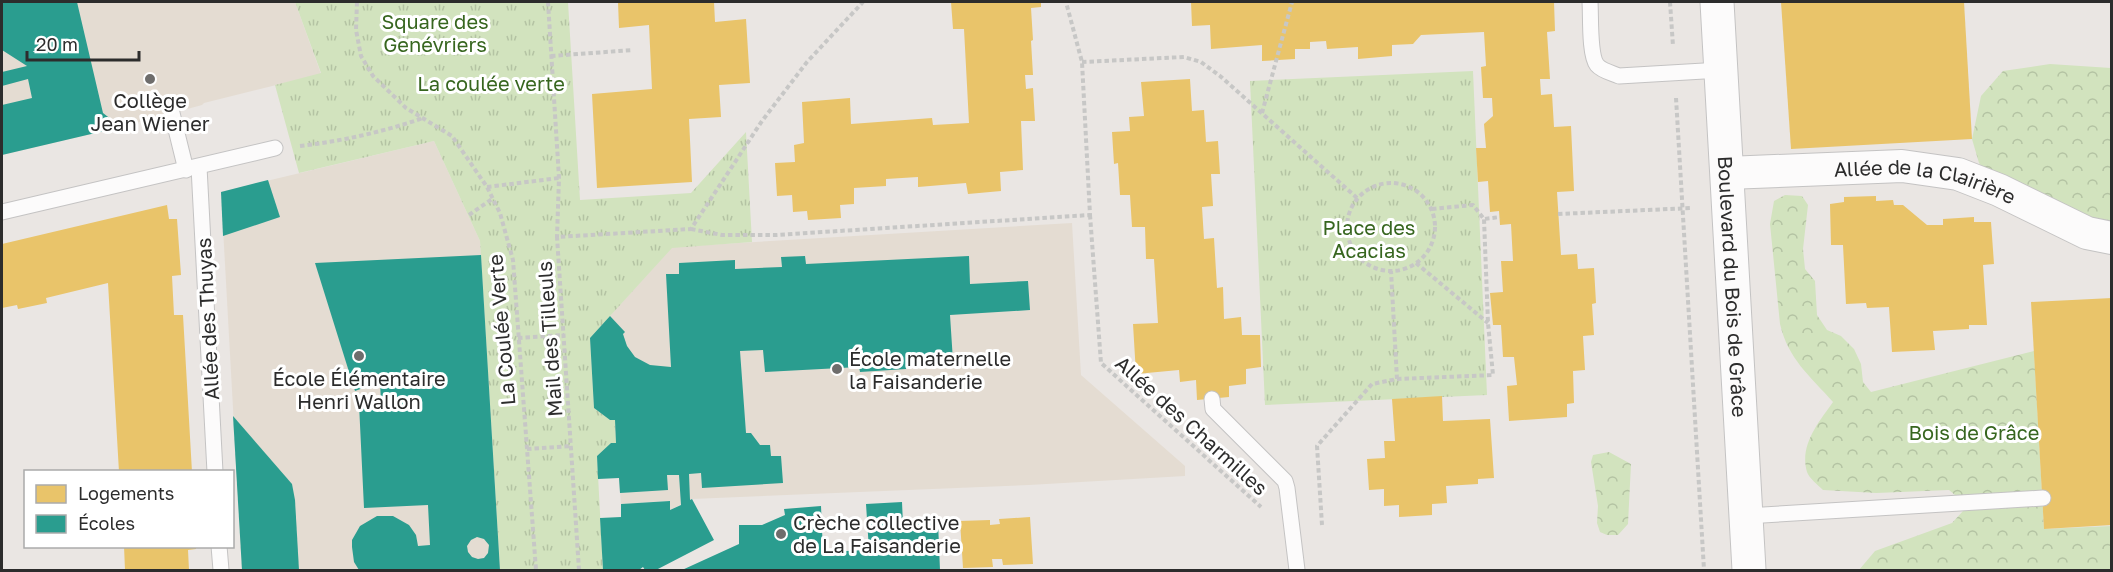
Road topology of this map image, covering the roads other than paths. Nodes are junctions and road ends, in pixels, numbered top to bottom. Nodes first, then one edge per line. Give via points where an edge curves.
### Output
1 (1590, 2) edge
2 (1717, 2) edge
3 (1721, 70) junction
4 (172, 113) dead end
5 (275, 148) road end
6 (192, 168) junction
7 (1727, 173) junction
8 (2, 212) edge
9 (2112, 238) edge
10 (1212, 399) dead end
11 (215, 470) edge
12 (2043, 498) dead end
13 (1746, 516) junction
14 (219, 548) edge
15 (221, 570) edge
16 (1297, 570) edge
17 (1749, 570) edge

1 - 3 lane via 1593,55 1596,64 1606,71 1619,76
2 - 3 street, Boulevard du Bois de Grâce
3 - 7 street, Boulevard du Bois de Grâce
4 - 6 lane, Allée des Thuyas
5 - 6 lane
6 - 8 lane
6 - 11 lane, Allée des Thuyas
7 - 9 street, Allée de la Clairière via 1902,166 1958,174 2087,233
7 - 13 street, Boulevard du Bois de Grâce
10 - 16 lane via 1213,409 1285,481
12 - 13 lane
13 - 17 street, Boulevard du Bois de Grâce
14 - 15 lane

